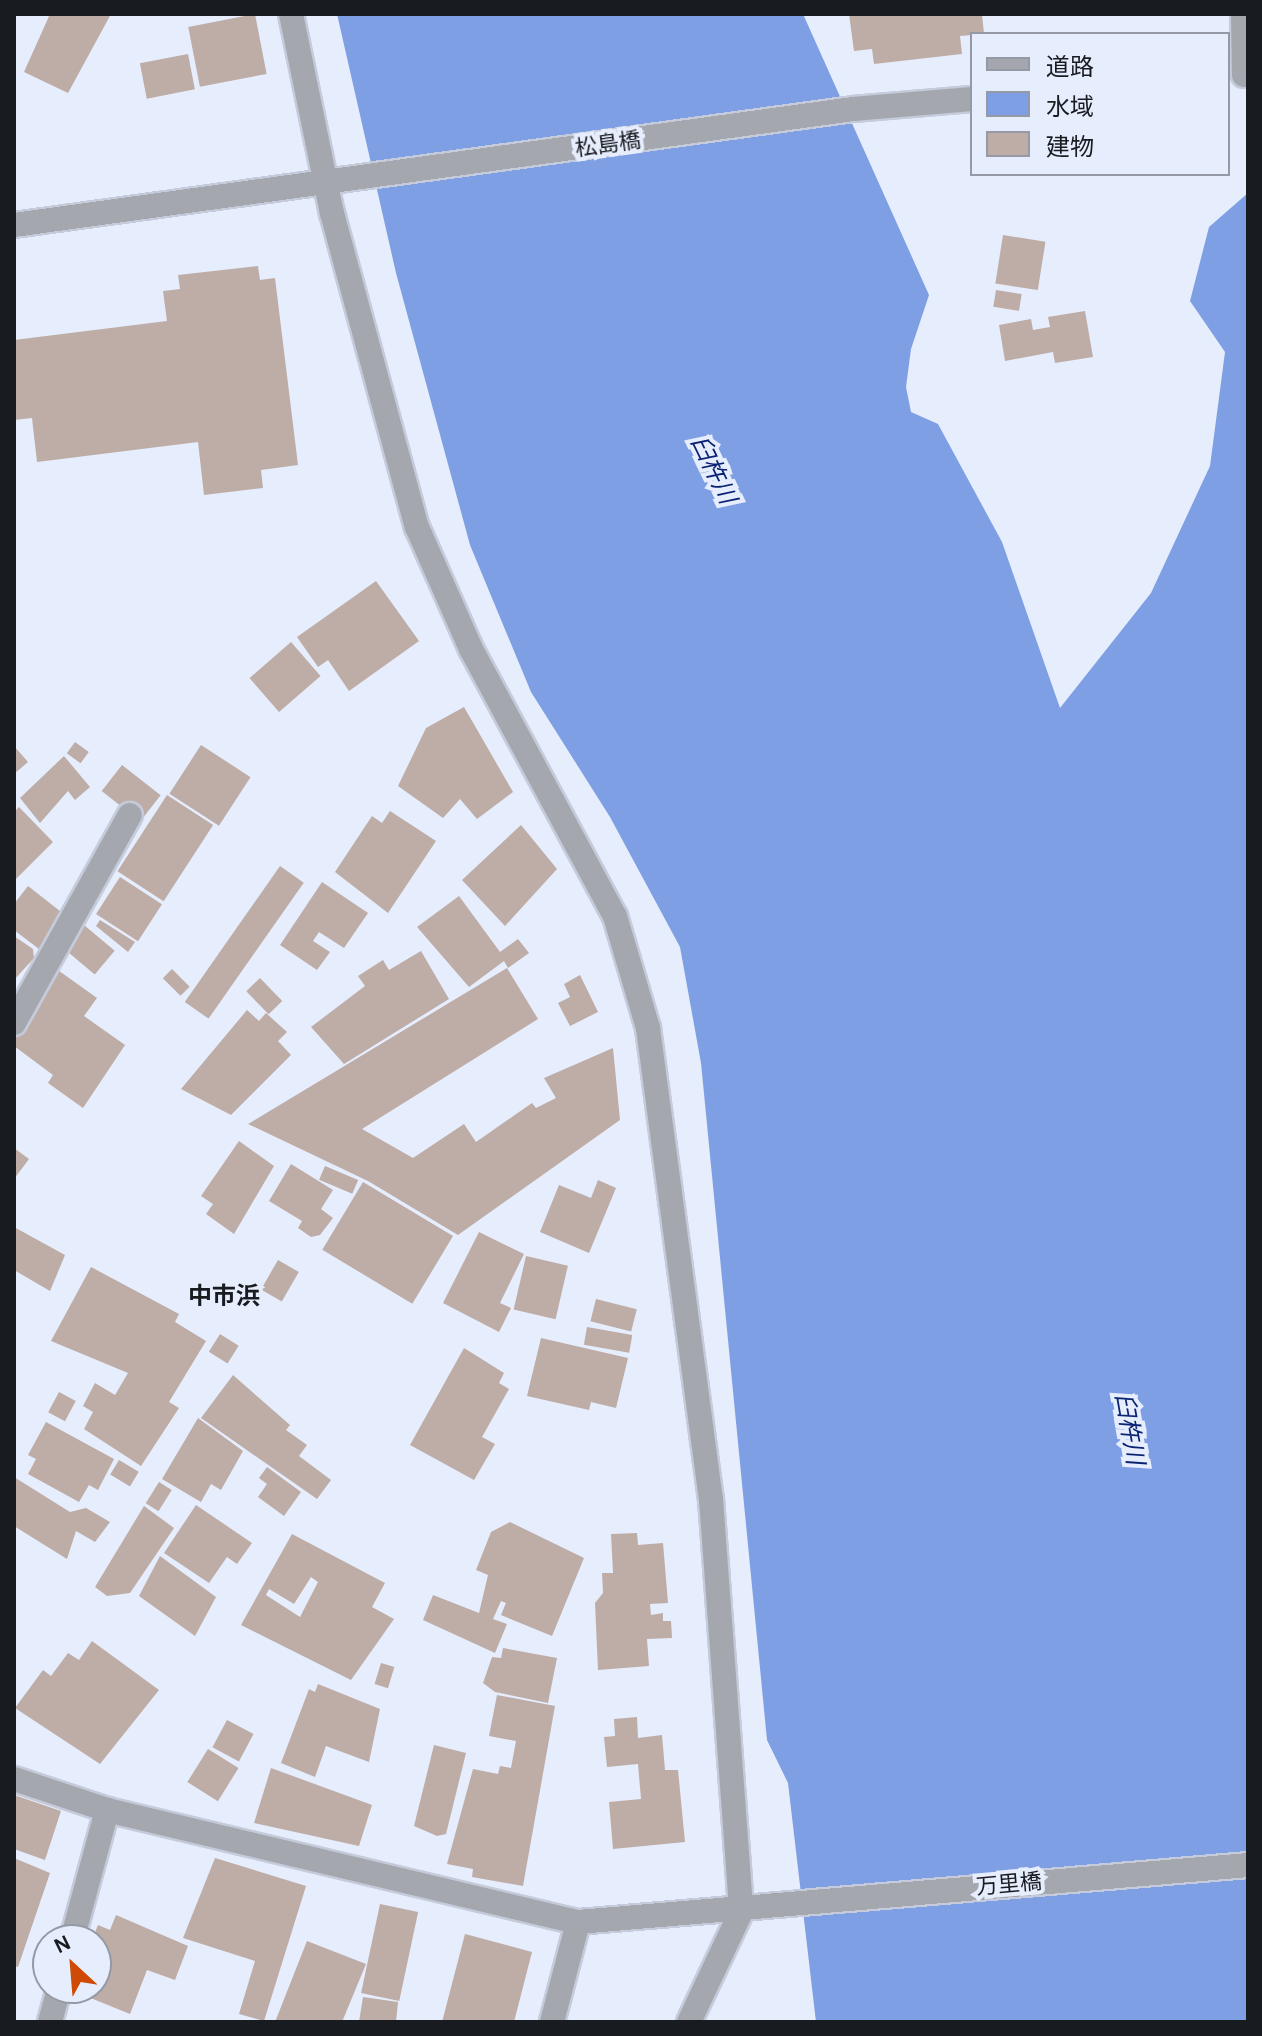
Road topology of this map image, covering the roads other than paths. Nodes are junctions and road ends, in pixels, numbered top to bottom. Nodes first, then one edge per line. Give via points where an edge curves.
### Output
1 (291, 14) edge
2 (1243, 14) edge
3 (1240, 76) edge
4 (970, 99) edge
5 (325, 184) junction
6 (14, 225) edge
7 (130, 815) dead end
8 (14, 1023) edge
9 (14, 1779) edge
10 (107, 1810) junction
11 (1248, 1865) edge
12 (741, 1912) junction
13 (578, 1922) junction
14 (76, 1924) edge
15 (552, 2022) edge
16 (689, 2022) edge

1 - 5 street
2 - 3 street
4 - 5 street, 松島橋 via 853,109
5 - 6 street, 松島橋
5 - 12 street via 417,527 471,649 615,916 648,1028 711,1499
7 - 8 street
9 - 10 street, 万里橋
10 - 13 street, 万里橋
10 - 14 street
11 - 12 street, 万里橋 via 771,1905
12 - 13 street, 万里橋
12 - 16 street
13 - 15 street

